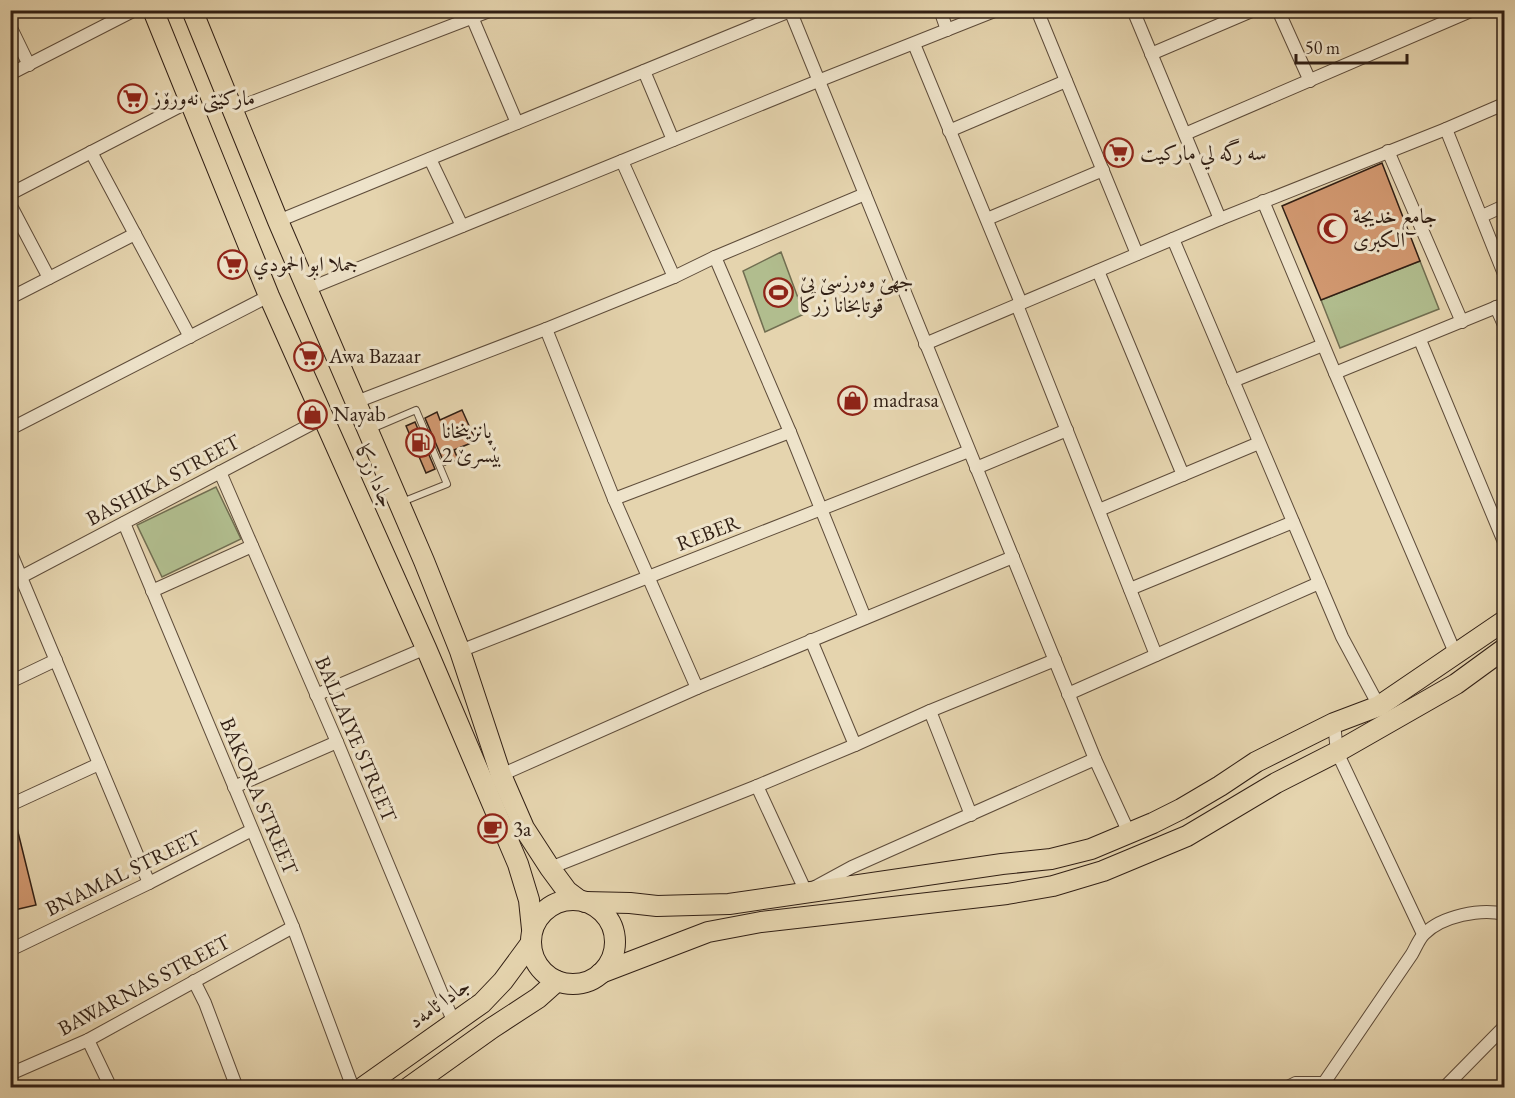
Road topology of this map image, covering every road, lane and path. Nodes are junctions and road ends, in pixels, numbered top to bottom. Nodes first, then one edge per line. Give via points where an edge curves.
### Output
1 (135, 10) edge
2 (153, 10) edge
3 (192, 10) edge
4 (492, 10) edge
5 (940, 10) edge
6 (997, 10) edge
7 (1037, 10) edge
8 (1133, 10) edge
9 (1254, 10) edge
10 (1278, 10) edge
11 (1473, 10) edge
12 (790, 11) edge
13 (471, 14) edge
14 (10, 26) edge
15 (947, 30) junction
16 (914, 44) junction
17 (1151, 54) junction
18 (28, 64) junction
19 (644, 71) junction
20 (10, 74) edge
21 (818, 81) junction
22 (1066, 81) junction
23 (1310, 81) junction
24 (190, 101) junction
25 (1504, 104) edge
26 (232, 110) junction
27 (517, 123) junction
28 (1446, 129) junction
29 (949, 131) junction
30 (1185, 134) junction
31 (673, 140) junction
32 (1388, 151) junction
33 (91, 152) junction
34 (430, 159) junction
35 (622, 161) junction
36 (1102, 170) junction
37 (10, 194) edge
38 (865, 194) junction
39 (1263, 201) junction
40 (10, 204) edge
41 (1504, 206) edge
42 (1482, 216) junction
43 (987, 219) junction
44 (1220, 219) junction
45 (278, 221) junction
46 (462, 226) junction
47 (135, 234) junction
48 (1173, 239) junction
49 (1137, 254) junction
50 (715, 257) junction
51 (1098, 271) junction
52 (1504, 274) edge
53 (674, 276) junction
54 (49, 278) junction
55 (308, 289) junction
56 (269, 296) junction
57 (10, 298) edge
58 (1019, 304) junction
59 (1500, 306) edge
60 (1462, 322) junction
61 (1504, 325) edge
62 (546, 329) junction
63 (190, 337) junction
64 (1420, 340) junction
65 (925, 344) junction
66 (1323, 345) junction
67 (1335, 373) junction
68 (1233, 381) junction
69 (356, 402) junction
70 (323, 418) junction
71 (10, 429) edge
72 (368, 430) junction
73 (1067, 430) junction
74 (790, 432) junction
75 (1259, 443) junction
76 (969, 451) junction
77 (976, 468) junction
78 (220, 472) junction
79 (1183, 475) junction
80 (614, 499) junction
81 (399, 503) junction
82 (822, 509) junction
83 (1099, 510) junction
84 (1293, 522) junction
85 (124, 523) junction
86 (1504, 542) edge
87 (252, 546) junction
88 (10, 551) edge
89 (1012, 557) junction
90 (424, 561) junction
91 (393, 574) junction
92 (21, 577) junction
93 (648, 577) junction
94 (1319, 583) junction
95 (1130, 590) junction
96 (152, 591) junction
97 (865, 618) junction
98 (1504, 621) edge
99 (811, 640) junction
100 (426, 648) junction
101 (1504, 649) edge
102 (460, 651) junction
103 (1156, 655) junction
104 (1456, 655) junction
105 (56, 660) junction
106 (1055, 660) junction
107 (10, 682) edge
108 (697, 688) junction
109 (1068, 694) junction
110 (316, 695) junction
111 (1379, 706) junction
112 (930, 711) junction
113 (1334, 723) junction
114 (337, 742) junction
115 (855, 745) junction
116 (1336, 752) junction
117 (1095, 759) junction
118 (99, 764) junction
119 (501, 775) junction
120 (756, 786) junction
121 (234, 787) junction
122 (10, 805) edge
123 (971, 815) junction
124 (252, 830) junction
125 (1129, 833) junction
126 (550, 868) junction
127 (149, 883) junction
128 (806, 892) junction
129 (582, 901) junction
130 (1504, 914) edge
131 (293, 927) junction
132 (1423, 934) junction
133 (531, 936) junction
134 (10, 950) edge
135 (601, 973) junction
136 (194, 981) junction
137 (557, 981) junction
138 (454, 1023) junction
139 (1504, 1027) edge
140 (88, 1040) junction
141 (10, 1074) edge
142 (1310, 1079) junction
143 (1325, 1084) edge
144 (111, 1088) edge
145 (237, 1088) edge
146 (353, 1088) edge
147 (362, 1088) edge
148 (408, 1088) edge
149 (1279, 1088) edge
150 (1304, 1088) edge
151 (1444, 1088) edge

1 - 18 street
2 - 24 main road, جادا زرکا
3 - 26 main road, جادا زرکا
4 - 13 street
5 - 15 street
6 - 15 street
7 - 22 street
8 - 17 street
9 - 17 street
10 - 23 street
11 - 23 street
12 - 19 street
12 - 21 street
13 - 26 street
13 - 27 street
14 - 18 street
15 - 16 street
16 - 21 street
16 - 29 street
17 - 30 street
18 - 20 street
19 - 27 street
19 - 31 street
21 - 31 street
21 - 38 street
22 - 29 street
22 - 36 street
23 - 30 street
24 - 33 street
24 - 56 main road, جادا زرکا
25 - 28 street
26 - 45 main road, جادا زرکا
27 - 34 street
28 - 32 street
28 - 42 street
29 - 43 street
30 - 44 street
31 - 35 street
32 - 39 street
32 - 60 street
33 - 37 street
33 - 47 street
34 - 45 street
34 - 46 street
35 - 46 street
35 - 53 street
36 - 43 street
36 - 49 street
38 - 50 street
38 - 65 street
39 - 44 street
39 - 66 street
40 - 54 street
41 - 42 street
42 - 52 street
43 - 58 street
44 - 48 street
45 - 55 main road, جادا زرکا
46 - 55 street
47 - 54 street
47 - 63 street
48 - 49 street
48 - 68 street
49 - 51 street
50 - 53 street
50 - 74 street
51 - 58 street
51 - 79 street
53 - 62 street
54 - 57 street
55 - 69 main road, جادا زرکا
56 - 63 street
56 - 70 main road, جادا زرکا
58 - 65 street
58 - 73 street
59 - 60 street
59 - 61 street
60 - 64 street
62 - 69 street
62 - 80 street
63 - 71 street
64 - 67 street
64 - 86 street
65 - 76 street
66 - 67 street
66 - 68 street
67 - 104 street
68 - 75 street
69 - 72 main road, جادا زرکا
70 - 78 street, BASHIKA STREET
70 - 91 main road, جادا زرکا
72 - 81 main road, جادا زرکا
72 - 81 lane via 416,410 447,484
73 - 77 street
73 - 83 street
74 - 80 street
74 - 82 street
75 - 79 street
75 - 84 street
76 - 77 street
76 - 82 street, REBER
77 - 89 street
78 - 85 street, BASHIKA STREET
78 - 87 street, BALLAIYE STREET
79 - 83 street
80 - 93 street
81 - 90 main road, جادا زرکا
82 - 93 street, REBER
82 - 97 street
83 - 95 street
84 - 94 street
84 - 95 street
85 - 92 street, BASHIKA STREET
85 - 96 street, BAKORA STREET
87 - 96 street
87 - 110 street, BALLAIYE STREET
88 - 92 street
89 - 97 street
89 - 106 street
90 - 91 main road
90 - 102 main road, جادا زرکا
91 - 100 main road, جادا زرکا
92 - 105 street
93 - 102 street, REBER
93 - 108 street
94 - 103 street
94 - 111 street via 1342,637
95 - 103 street
96 - 121 street, BAKORA STREET
97 - 99 street
98 - 104 main road
99 - 108 street
99 - 115 street
100 - 110 street
100 - 133 main road, جادا زرکا via 519,864 530,900
101 - 116 main road via 1456,684
102 - 119 main road, جادا زرکا
103 - 109 street
104 - 111 main road
105 - 107 street
105 - 118 street
106 - 109 street
106 - 112 street
108 - 119 street
109 - 117 street
110 - 114 street, BALLAIYE STREET
111 - 113 main road
112 - 115 street
112 - 123 street
113 - 116 street
113 - 125 main road via 1256,762 1181,809
114 - 121 street
114 - 138 street, BALLAIYE STREET
115 - 120 street
116 - 132 street
116 - 135 main road via 1187,836 1103,871 1007,894 761,922 708,932
117 - 123 street
117 - 125 street
118 - 122 street
118 - 127 street
119 - 126 main road, جادا زرکا via 524,828
120 - 126 street
120 - 128 street
121 - 124 street, BAKORA STREET
123 - 128 street via 852,867
124 - 127 street, BNAMAL STREET
124 - 131 street, BAKORA STREET
125 - 128 main road via 1091,849 1051,859
126 - 129 main road, جادا زرکا via 567,891
127 - 134 street, BNAMAL STREET
128 - 129 main road via 701,906
129 - 133 main road via 550,906 536,920
129 - 135 main road via 602,911 612,928 612,957
130 - 132 street via 1471,914 1442,921
131 - 136 street, BAWARNAS STREET
131 - 146 street, BAKORA STREET
132 - 143 street
133 - 137 main road via 533,957
133 - 138 main road, جادا ئامەد via 495,991
135 - 137 main road via 578,984
136 - 140 street, BAWARNAS STREET
136 - 145 street
137 - 148 main road
138 - 147 main road, جادا ئامەد
139 - 151 street
140 - 141 street, BAWARNAS STREET
140 - 144 street
142 - 143 lane
142 - 149 lane via 1295,1080
142 - 150 lane

